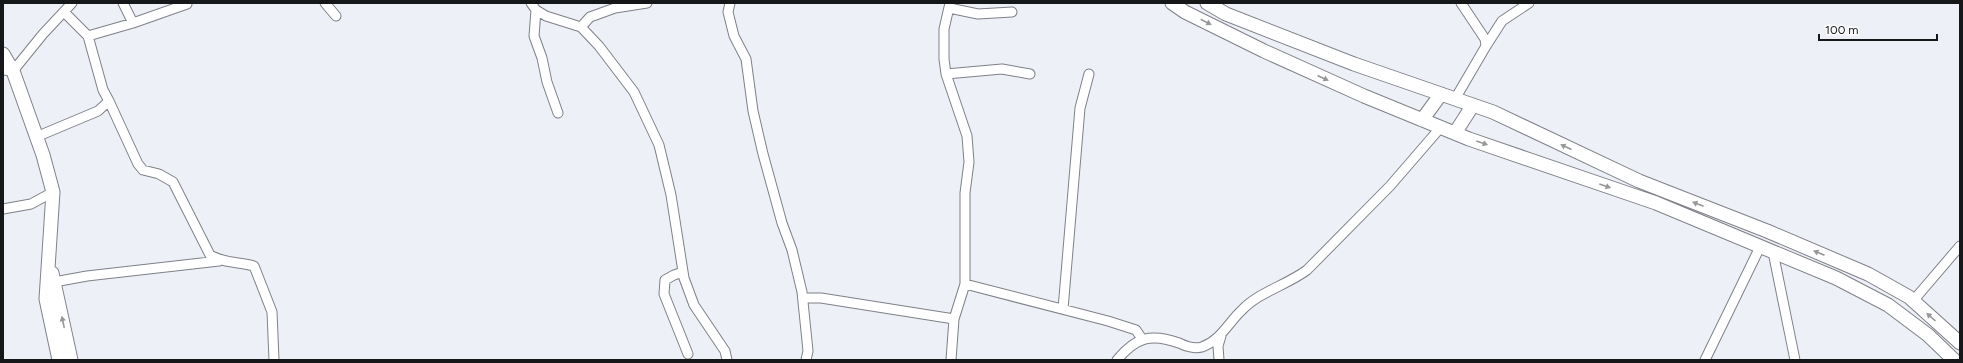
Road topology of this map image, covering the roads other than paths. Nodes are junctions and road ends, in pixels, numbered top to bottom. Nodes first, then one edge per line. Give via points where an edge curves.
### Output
1 (72, 3) edge
2 (123, 3) edge
3 (325, 3) edge
4 (647, 3) edge
5 (730, 3) edge
6 (1172, 3) edge
7 (1208, 3) edge
8 (1461, 3) edge
9 (1529, 3) edge
10 (186, 4) dead end
11 (950, 5) edge
12 (533, 7) edge
13 (64, 12) junction
14 (1012, 12) dead end
15 (336, 16) dead end
16 (133, 23) junction
17 (581, 27) junction
18 (88, 36) junction
19 (1486, 46) junction
20 (3, 54) edge
21 (8, 70) edge
22 (946, 74) junction
23 (1030, 74) dead end
24 (1089, 74) dead end
25 (1441, 94) junction
26 (1455, 99) junction
27 (109, 101) junction
28 (1473, 106) junction
29 (558, 113) dead end
30 (1422, 120) junction
31 (1441, 127) junction
32 (1455, 133) junction
33 (36, 136) junction
34 (53, 192) junction
35 (3, 209) edge
36 (1960, 246) edge
37 (1760, 247) junction
38 (1773, 252) junction
39 (48, 261) junction
40 (219, 261) junction
41 (683, 272) junction
42 (54, 282) junction
43 (965, 284) junction
44 (803, 298) junction
45 (1913, 301) junction
46 (1063, 309) junction
47 (954, 319) junction
48 (1221, 336) junction
49 (1142, 339) junction
50 (1960, 343) edge
51 (688, 354) dead end
52 (59, 360) edge
53 (71, 360) edge
54 (274, 360) edge
55 (726, 360) edge
56 (806, 360) edge
57 (951, 360) edge
58 (1117, 360) edge
59 (1219, 360) edge
60 (1705, 360) edge
61 (1795, 360) edge
62 (1954, 360) edge

1 - 13 street
2 - 16 street
3 - 15 street
4 - 17 street via 615,8 590,17
5 - 44 street via 728,12 734,36 746,59 753,111 763,154 792,250
6 -> 30 main road via 1264,51
7 - 25 main road via 1226,14 1354,64
8 - 19 street via 1485,39
9 - 19 street via 1502,21
10 - 16 street
11 - 14 street via 978,14
11 - 22 street via 944,29
12 - 17 street via 546,16
12 - 29 street via 534,36
13 - 18 street
13 - 21 street
16 - 18 street
17 - 41 street via 634,92 659,145 671,195
18 - 27 street via 103,90
19 - 26 street
20 - 21 main road
21 - 33 main road
22 - 23 street via 1002,69
22 - 43 street via 967,136 969,162 965,193
24 - 46 street via 1080,108
25 - 26 main road
25 - 30 main road
26 - 28 main road
27 - 33 street via 98,111
27 - 40 street via 138,164 144,170 159,174 173,182 210,255
28 - 32 main road
45 -> 28 main road via 1868,274 1639,181 1493,112
30 - 31 main road
31 - 32 main road
31 - 48 street via 1390,186 1307,270 1250,303
32 -> 37 main road via 1656,203
33 - 34 main road
34 - 35 street via 31,204
34 - 39 main road
36 - 45 street
37 - 38 main road
37 - 60 street
38 - 61 street
38 - 62 main road via 1836,278 1888,305 1928,335
39 - 42 main road
39 - 52 main road via 46,299
40 - 42 street
40 - 54 street via 254,266 272,312
41 - 51 street via 665,280 664,294
41 - 55 street via 694,305 725,351
53 -> 42 main road
43 - 46 street
43 - 47 street
44 - 47 street via 821,298
44 - 56 street via 808,351
50 -> 45 main road
46 - 49 street via 1136,330
47 - 57 street
48 - 49 street via 1200,348 1157,337
48 - 59 street via 1218,346
49 - 58 street via 1126,349

